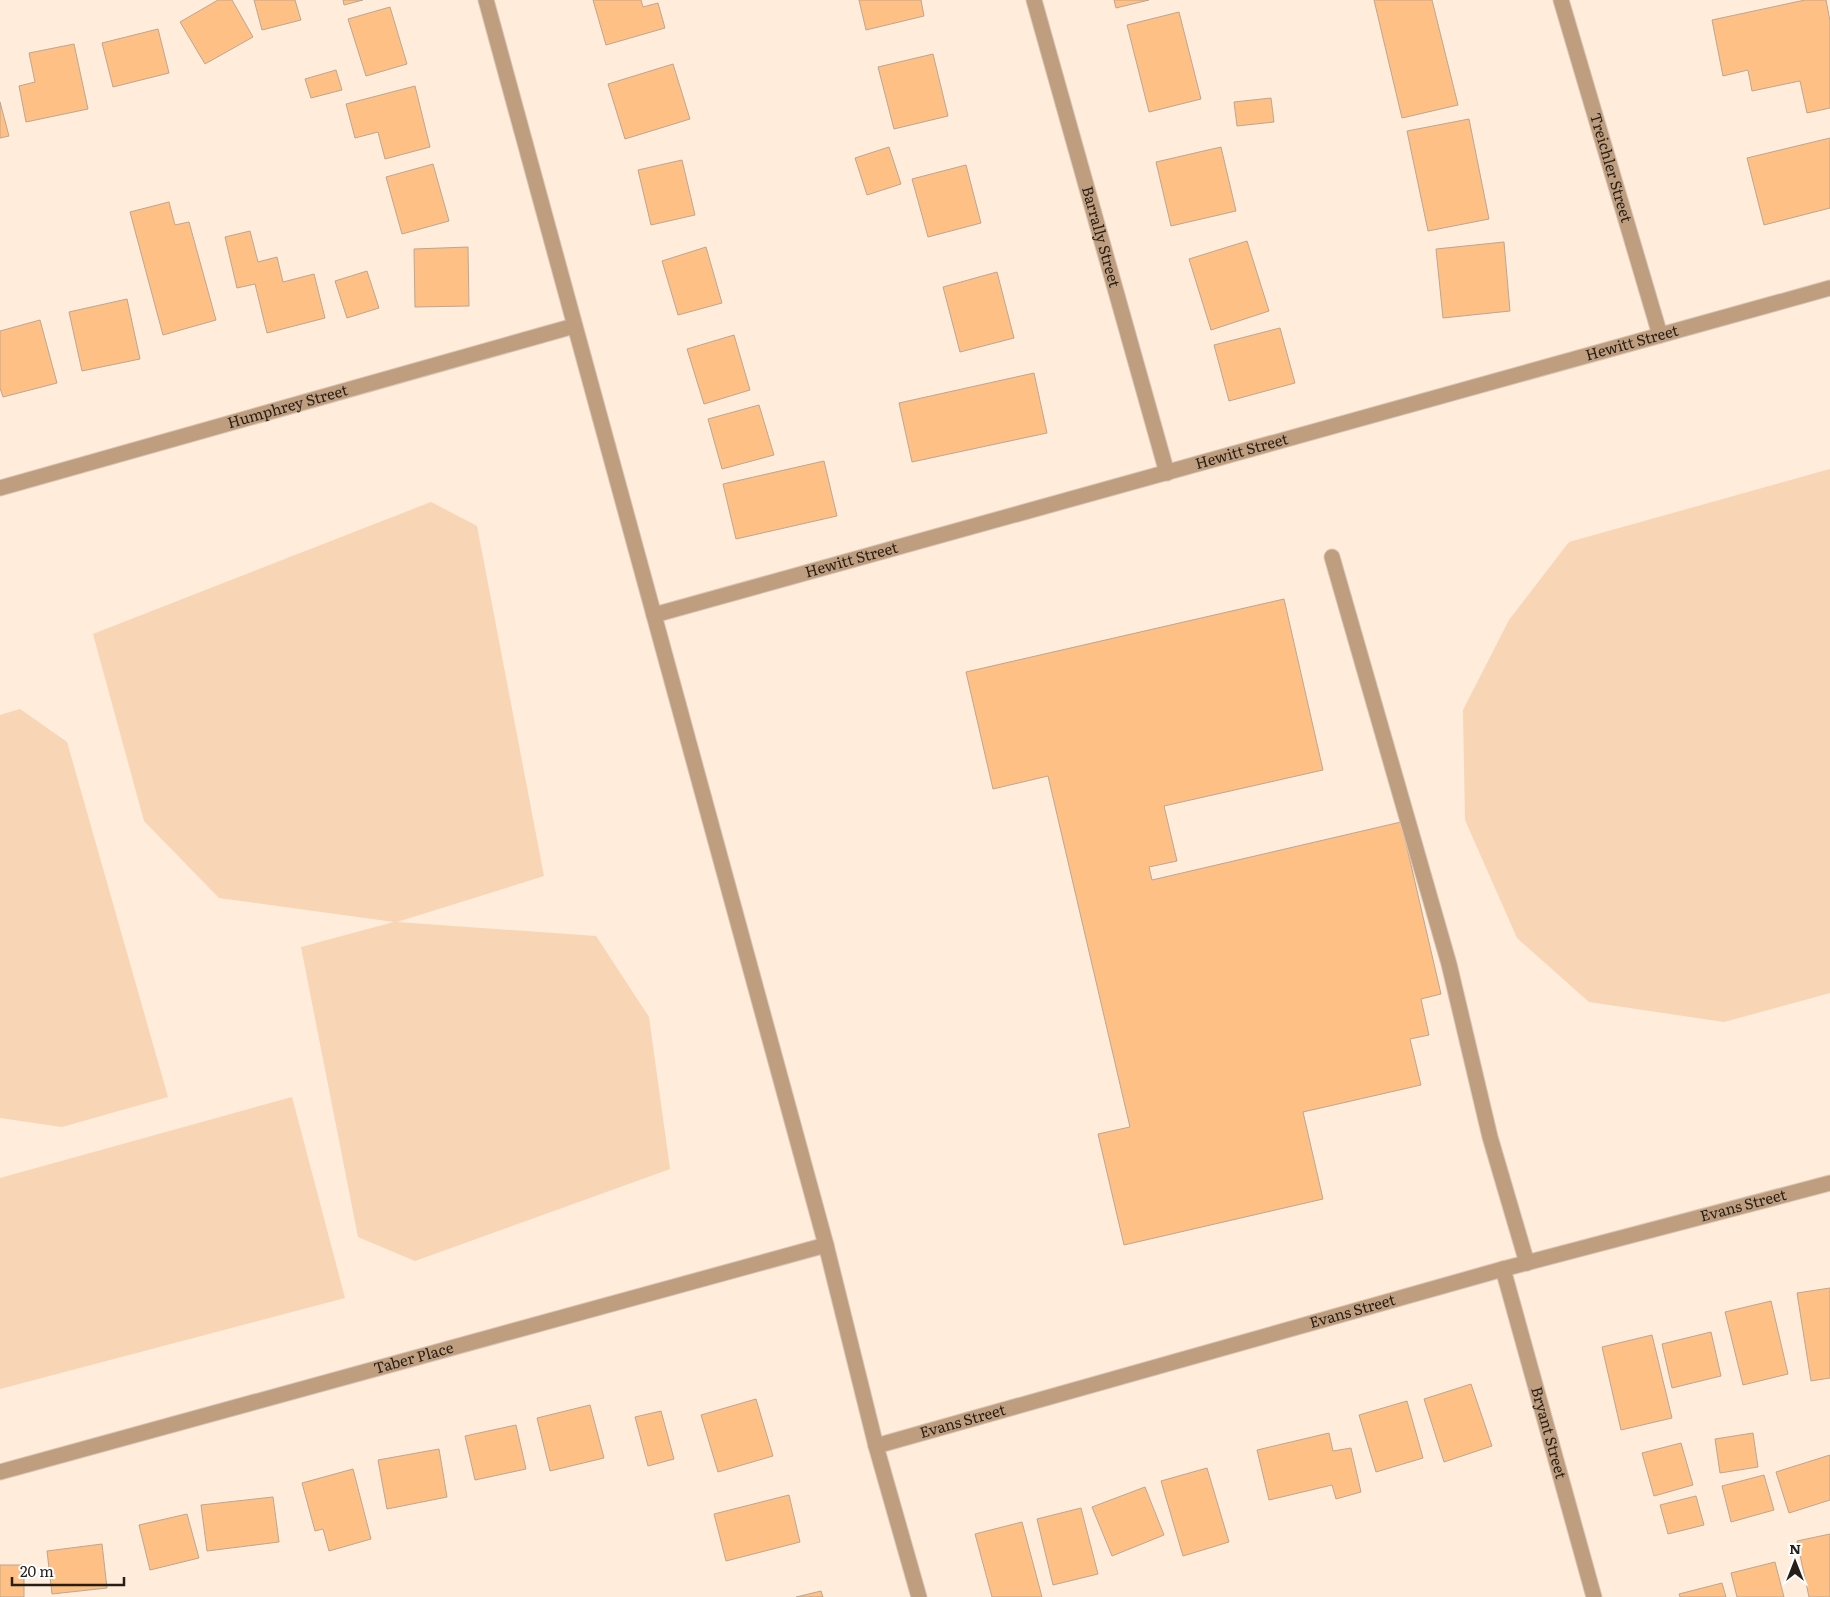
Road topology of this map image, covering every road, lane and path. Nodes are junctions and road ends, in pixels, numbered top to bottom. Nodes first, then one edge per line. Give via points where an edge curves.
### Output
1 (486, 0) edge
2 (1034, 0) edge
3 (1561, 0) edge
4 (1830, 288) edge
5 (574, 326) junction
6 (1660, 335) junction
7 (1167, 473) junction
8 (0, 488) edge
9 (1332, 556) dead end
10 (654, 616) junction
11 (1830, 1182) edge
12 (826, 1245) junction
13 (1527, 1263) junction
14 (1503, 1269) junction
15 (876, 1446) junction
16 (0, 1472) edge
17 (919, 1597) edge
18 (1594, 1597) edge

1 - 5 street
2 - 7 street, Barrally Street
3 - 6 street, Treichler Street
4 - 6 street, Hewitt Street
5 - 8 street, Humphrey Street
5 - 10 street
6 - 7 street, Hewitt Street
7 - 10 street, Hewitt Street
9 - 13 street via 1449,964 1490,1137
10 - 12 street
11 - 13 street, Evans Street
12 - 15 street
12 - 16 street, Taber Place
13 - 14 street, Evans Street
14 - 15 street, Evans Street
14 - 18 street, Bryant Street
15 - 17 street

